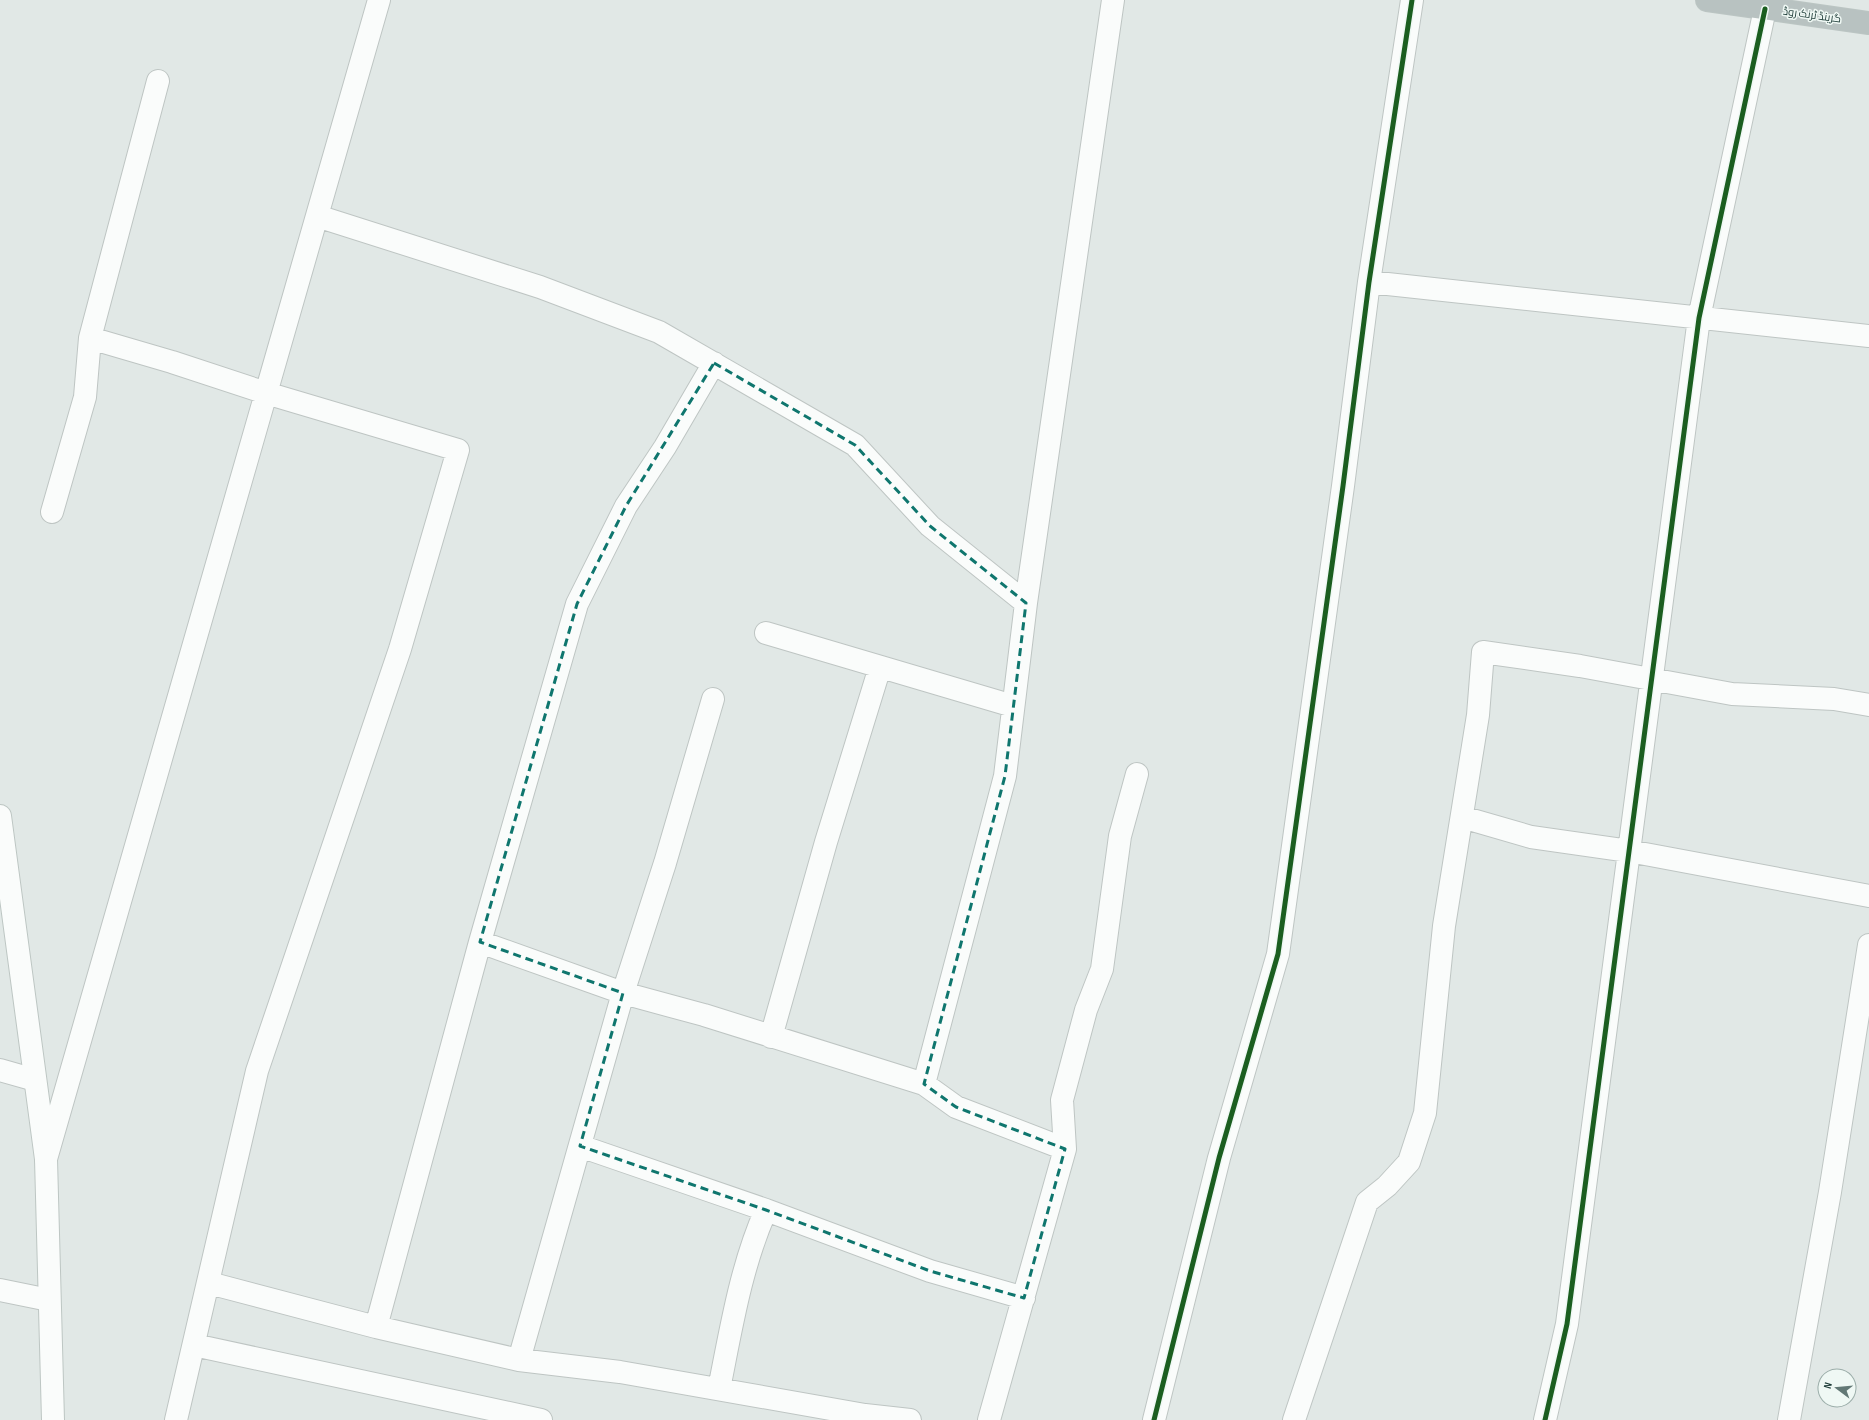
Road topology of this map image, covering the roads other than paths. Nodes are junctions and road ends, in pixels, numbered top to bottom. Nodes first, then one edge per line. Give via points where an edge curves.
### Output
1 (379, 0) edge
2 (1113, 0) edge
3 (1412, 0) edge
4 (1707, 0) edge
5 (1765, 9) junction
6 (1869, 23) edge
7 (158, 81) dead end
8 (317, 216) junction
9 (1369, 282) junction
10 (1699, 318) junction
11 (1869, 336) edge
12 (90, 338) junction
13 (714, 363) junction
14 (266, 393) junction
15 (52, 512) dead end
16 (1026, 603) junction
17 (766, 633) dead end
18 (880, 667) junction
19 (1652, 678) junction
20 (713, 699) dead end
21 (1869, 705) edge
22 (1014, 706) junction
23 (1137, 774) dead end
24 (0, 816) edge
25 (1462, 817) junction
26 (1629, 851) junction
27 (1869, 896) edge
28 (480, 942) junction
29 (1869, 945) edge
30 (623, 993) junction
31 (771, 1037) junction
32 (0, 1070) edge
33 (35, 1080) junction
34 (924, 1084) junction
35 (580, 1146) junction
36 (1065, 1149) junction
37 (46, 1159) junction
38 (766, 1210) junction
39 (209, 1283) junction
40 (0, 1290) edge
41 (1024, 1298) junction
42 (50, 1300) junction
43 (376, 1327) junction
44 (194, 1345) junction
45 (519, 1360) junction
46 (719, 1389) junction
47 (53, 1420) edge
48 (176, 1420) edge
49 (541, 1420) edge
50 (910, 1420) edge
51 (990, 1420) edge
52 (1154, 1420) edge
53 (1294, 1420) edge
54 (1545, 1420) edge
55 (1789, 1420) edge

1 - 8 street
2 - 16 street
3 - 9 street
4 - 5 highway, گرینڈ ٹرنک روڈ
5 - 6 highway, گرینڈ ٹرنک روڈ
5 - 10 street
7 - 12 street
8 - 13 street via 547,290 659,332
8 - 14 street
9 - 10 street
9 - 52 street via 1278,954 1219,1158
10 - 11 street
10 - 19 street
12 - 14 street
12 - 15 street via 85,397
13 - 16 street via 855,445 930,526
13 - 28 street via 665,447 626,506 577,604
14 - 37 street
14 - 39 street via 458,450 400,648 257,1071
16 - 22 street
17 - 18 street
18 - 22 street
18 - 31 street via 826,842
19 - 21 street via 1732,694 1834,699
19 - 25 street via 1483,652 1478,715
19 - 26 street
20 - 30 street via 665,863
22 - 34 street via 1005,776
23 - 36 street via 1120,836 1102,969 1086,1010 1062,1100
24 - 33 street
25 - 26 street via 1531,837
25 - 53 street via 1444,926 1425,1113 1409,1162 1387,1186 1367,1202
26 - 27 street
26 - 54 street via 1566,1324
28 - 30 street
28 - 43 street
29 - 55 street via 1830,1192
30 - 31 street
30 - 35 street
31 - 34 street
32 - 33 street
33 - 37 street
34 - 36 street via 956,1107
35 - 38 street
35 - 45 street
36 - 41 street
37 - 42 street
38 - 41 street via 930,1271
38 - 46 street via 755,1234
39 - 43 street
39 - 44 street
40 - 42 street
41 - 51 street
42 - 47 street
43 - 45 street
44 - 48 street
44 - 49 street
45 - 46 street via 620,1372
46 - 50 street via 864,1415

